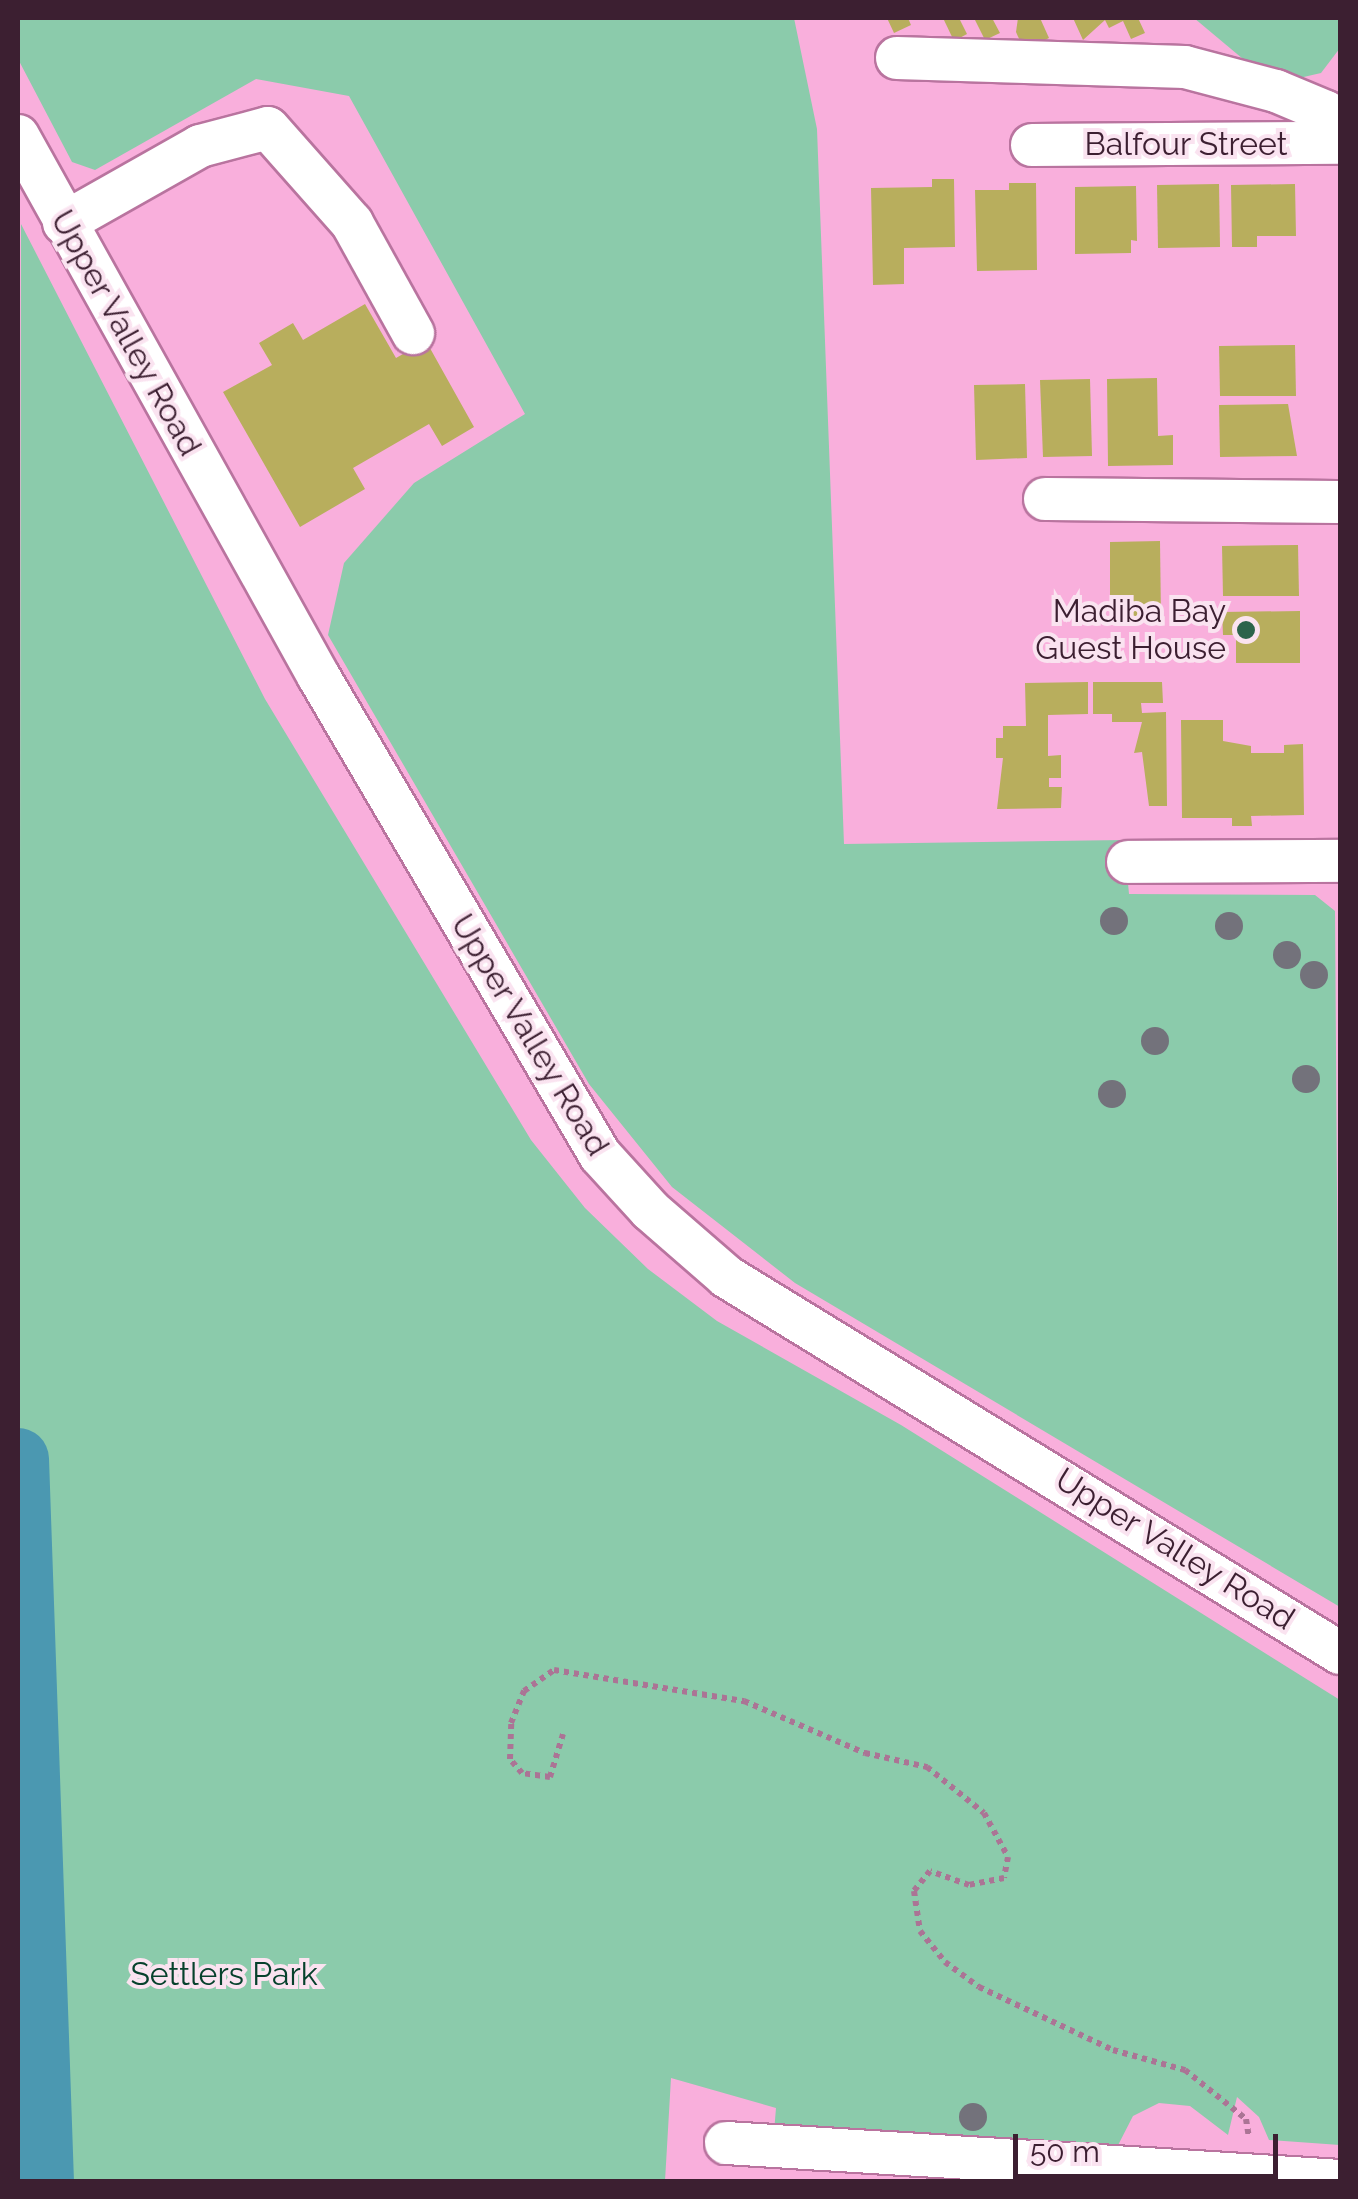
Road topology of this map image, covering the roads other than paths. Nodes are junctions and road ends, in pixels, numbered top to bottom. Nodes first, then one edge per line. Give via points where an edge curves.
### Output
1 (897, 58) dead end
2 (1340, 128) edge
3 (18, 136) edge
4 (1340, 143) edge
5 (1032, 145) dead end
6 (64, 224) junction
7 (413, 332) dead end
8 (1045, 499) dead end
9 (1340, 502) edge
10 (1128, 862) dead end
11 (1340, 862) edge
12 (1340, 1653) edge
13 (726, 2143) dead end
14 (1340, 2181) edge

1 - 2 street via 1185,67 1276,91 1326,112
3 - 6 street, Upper Valley Road
4 - 5 street, Balfour Street
6 - 7 street via 200,146 268,128 352,222
6 - 12 street, Upper Valley Road via 600,1155 728,1277
8 - 9 street
10 - 11 street
13 - 14 street

